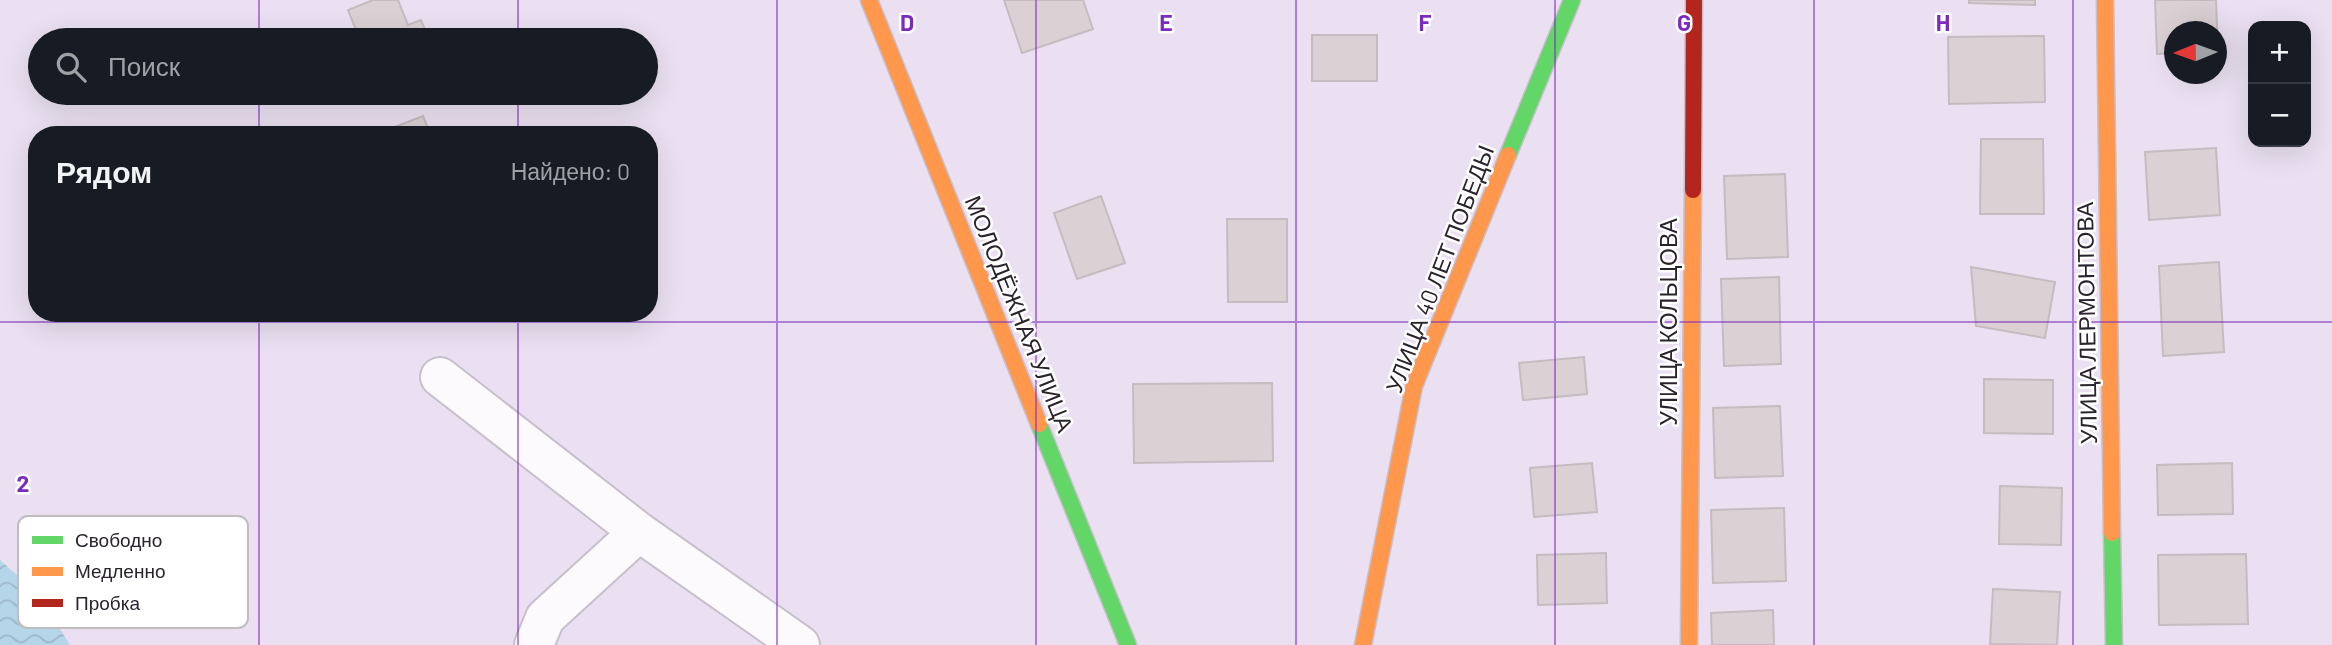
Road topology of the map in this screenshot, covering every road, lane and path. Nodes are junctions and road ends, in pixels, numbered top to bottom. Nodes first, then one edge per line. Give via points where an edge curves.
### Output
1 (869, 0) edge
2 (1573, 0) edge
3 (1694, 0) edge
4 (2105, 0) edge
5 (440, 377) dead end
6 (639, 531) junction
7 (534, 645) edge
8 (800, 645) edge
9 (1128, 645) edge
10 (1363, 645) edge
11 (1689, 645) edge
12 (2115, 645) edge

1 - 9 street, МОЛОДЁЖНАЯ УЛИЦА
2 - 10 street, УЛИЦА 40 ЛЕТ ПОБЕДЫ via 1414,386
3 - 11 street, УЛИЦА КОЛЬЦОВА
4 - 12 street, УЛИЦА ЛЕРМОНТОВА
5 - 6 street
6 - 7 street via 545,618
6 - 8 street

